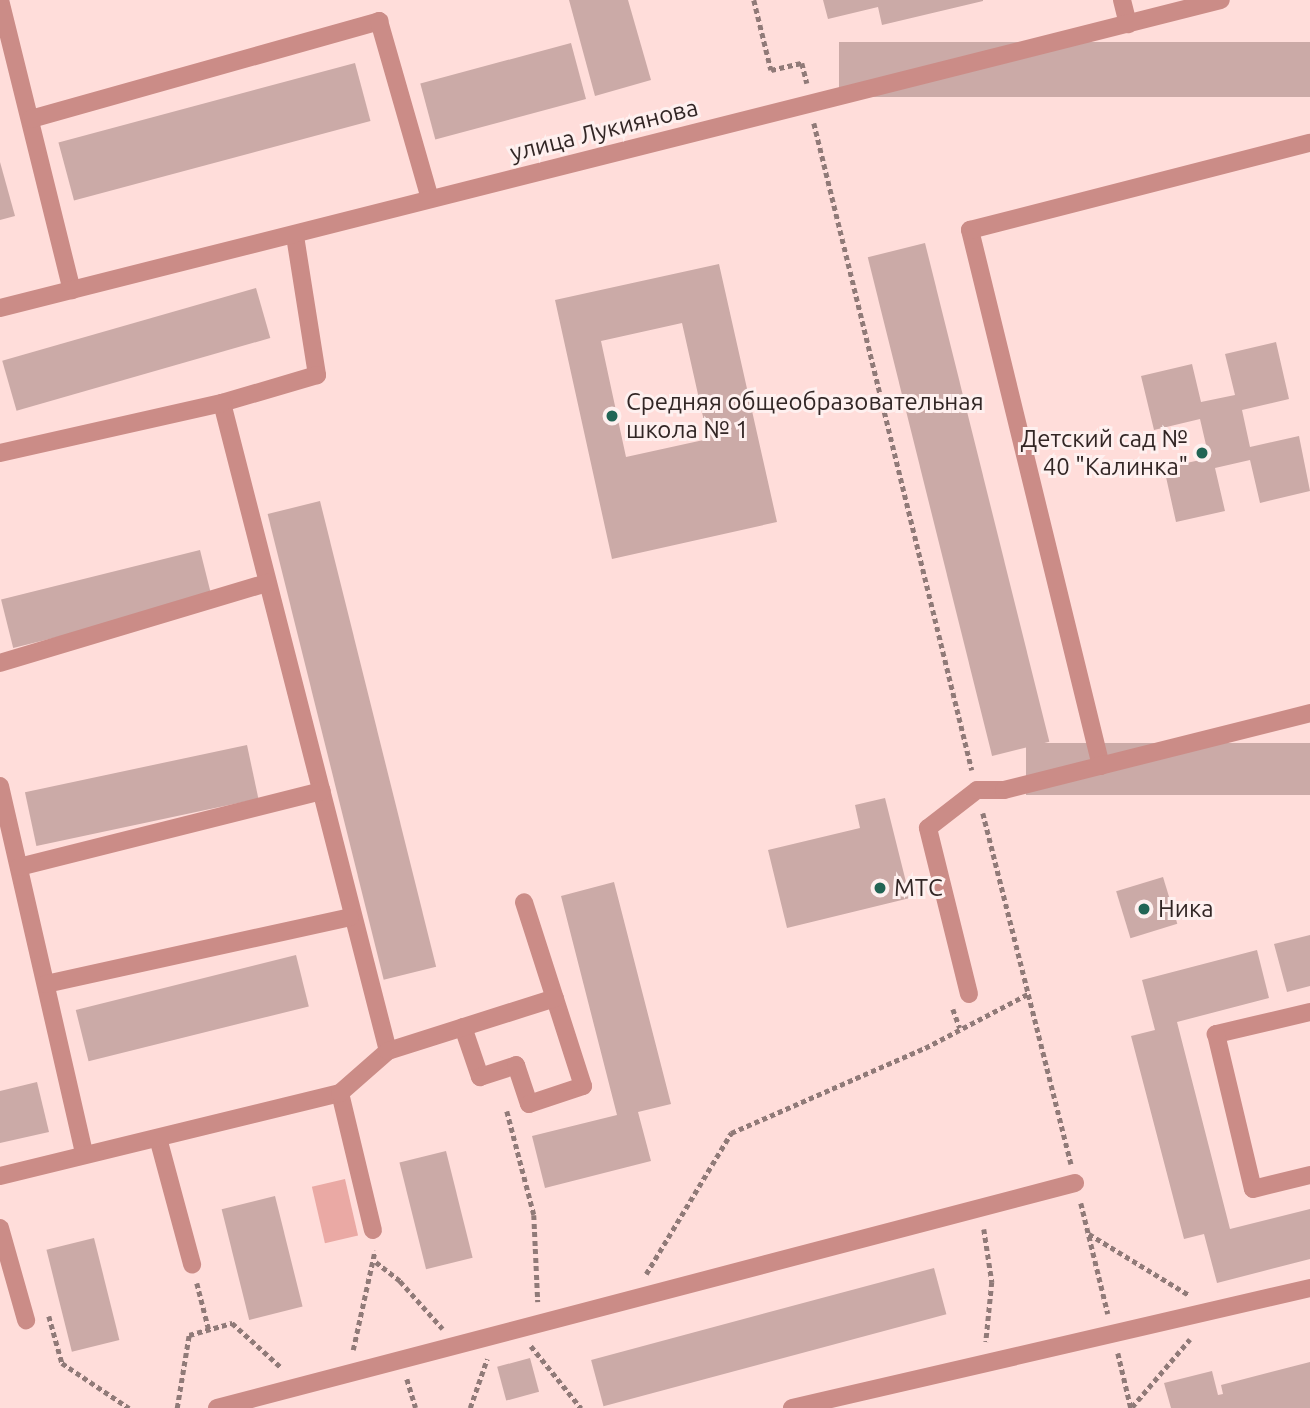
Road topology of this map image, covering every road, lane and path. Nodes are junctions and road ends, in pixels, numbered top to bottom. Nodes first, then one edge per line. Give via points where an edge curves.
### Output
1 (0, 0) edge
2 (754, 0) edge
3 (1122, 0) edge
4 (1221, 0) edge
5 (1128, 24) junction
6 (812, 103) junction
7 (31, 119) junction
8 (1310, 143) edge
9 (430, 199) junction
10 (295, 236) junction
11 (72, 290) junction
12 (0, 307) edge
13 (222, 403) junction
14 (0, 453) edge
15 (267, 583) junction
16 (0, 663) edge
17 (1310, 713) edge
18 (1101, 766) junction
19 (0, 786) edge
20 (322, 791) junction
21 (19, 867) junction
22 (524, 902) dead end
23 (350, 917) junction
24 (46, 984) junction
25 (1028, 994) dead end
26 (969, 995) dead end
27 (555, 998) junction
28 (1310, 1012) edge
29 (463, 1027) junction
30 (388, 1051) junction
31 (496, 1071) junction
32 (340, 1093) junction
33 (158, 1138) junction
34 (84, 1154) junction
35 (1310, 1175) edge
36 (0, 1176) edge
37 (1076, 1183) dead end
38 (981, 1208) junction
39 (0, 1227) edge
40 (373, 1230) joint
41 (376, 1262) junction
42 (191, 1264) joint
43 (1310, 1288) edge
44 (630, 1300) junction
45 (26, 1320) joint
46 (539, 1324) junction
47 (517, 1329) junction
48 (209, 1330) junction
49 (495, 1335) junction
50 (457, 1345) junction
51 (401, 1360) junction
52 (983, 1364) junction
53 (356, 1372) junction
54 (290, 1389) junction
55 (129, 1408) edge
56 (177, 1408) edge
57 (217, 1408) edge
58 (416, 1408) edge
59 (470, 1408) edge
60 (582, 1408) edge
61 (792, 1408) edge

1 - 7 street
2 - 6 path via 771,70 802,63
3 - 5 street
4 - 5 street, улица Лукиянова
5 - 6 street, улица Лукиянова
6 - 9 street, улица Лукиянова
7 - 9 street via 379,21
7 - 11 street
8 - 18 street via 970,230
9 - 10 street, улица Лукиянова
10 - 11 street, улица Лукиянова
10 - 13 street via 317,375
11 - 12 street, улица Лукиянова
13 - 14 street
13 - 15 street
15 - 16 street
15 - 20 street
17 - 18 street
18 - 26 street via 1004,790 977,790 928,828
19 - 21 street
20 - 21 street
20 - 23 street
21 - 24 street
22 - 27 street
23 - 24 street
23 - 30 street
24 - 34 street
25 - 44 path via 925,1048 731,1133
27 - 29 street
27 - 31 street via 583,1086 529,1104 516,1065
28 - 35 street via 1216,1034 1253,1189
29 - 30 street
29 - 31 street via 480,1077
30 - 32 street
31 - 46 path via 534,1215
32 - 33 street
32 - 40 street
33 - 34 street
33 - 42 street
34 - 36 street
37 - 38 street
38 - 44 street
38 - 52 path via 992,1282
39 - 45 street
40 - 41 path
41 - 50 path via 400,1281
41 - 53 path via 352,1346
42 - 48 path
43 - 52 street
44 - 46 street
45 - 55 path via 48,1314 62,1363
46 - 47 street
47 - 49 street
47 - 60 path
48 - 54 path via 232,1323 282,1368
48 - 56 path via 189,1335
49 - 50 street
49 - 59 path
50 - 51 street
51 - 53 street
51 - 58 path
52 - 61 street
53 - 54 street
54 - 57 street

